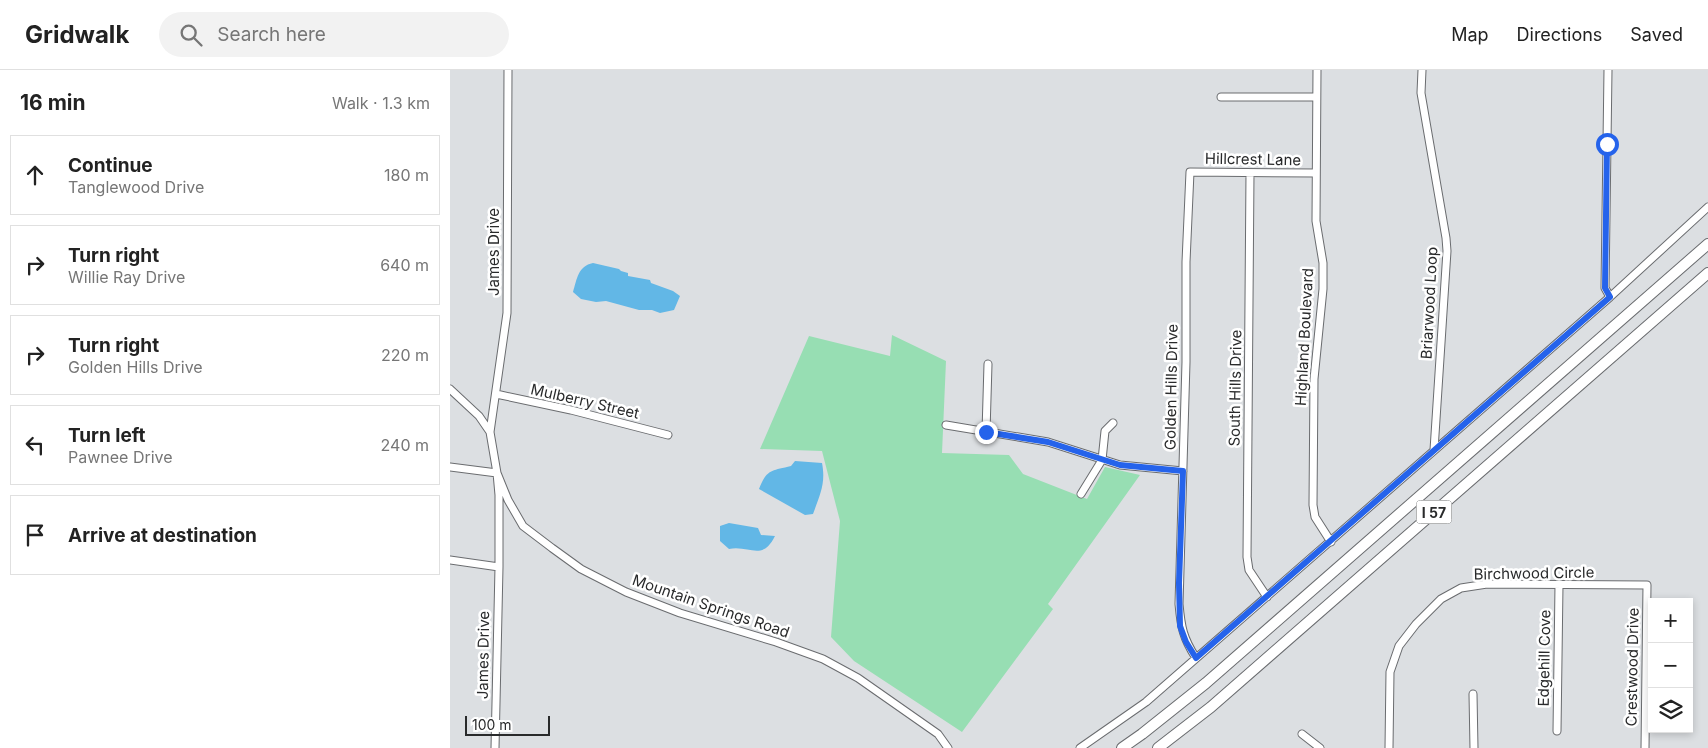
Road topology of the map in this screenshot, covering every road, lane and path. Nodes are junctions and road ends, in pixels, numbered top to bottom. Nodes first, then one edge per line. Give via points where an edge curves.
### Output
1 (508, 70) edge
2 (1317, 70) edge
3 (1422, 70) edge
4 (1608, 70) edge
5 (1221, 97) dead end
6 (1316, 97) junction
7 (1190, 172) joint
8 (1250, 172) junction
9 (1316, 173) junction
10 (1708, 208) edge
11 (1708, 244) edge
12 (1708, 273) edge
13 (1610, 297) junction
14 (988, 364) dead end
15 (450, 389) edge
16 (496, 394) junction
17 (1113, 423) dead end
18 (946, 425) dead end
19 (490, 432) junction
20 (986, 432) junction
21 (668, 435) dead end
22 (1434, 450) junction
23 (1102, 460) junction
24 (450, 467) edge
25 (1183, 471) junction
26 (497, 473) junction
27 (1081, 494) dead end
28 (1331, 542) junction
29 (450, 560) edge
30 (498, 566) junction
31 (1559, 585) junction
32 (1647, 585) joint
33 (1267, 597) junction
34 (1196, 658) junction
35 (1474, 694) dead end
36 (1557, 731) dead end
37 (1302, 734) dead end
38 (495, 748) edge
39 (948, 748) edge
40 (1080, 748) edge
41 (1122, 748) edge
42 (1158, 748) edge
43 (1320, 748) edge
44 (1389, 748) edge
45 (1474, 748) edge
46 (1645, 748) edge

1 - 16 street, James Drive via 507,313
2 - 6 street, Highland Boulevard
3 - 22 street, Briarwood Loop via 1421,93 1447,251
4 - 13 street via 1605,288
5 - 6 street
6 - 9 street, Highland Boulevard
7 - 8 street, Hillcrest Lane
7 - 25 street, Golden Hills Drive
8 - 9 street, Hillcrest Lane
8 - 33 street, South Hills Drive via 1247,558 1249,570
9 - 28 street, Highland Boulevard via 1316,221 1323,263 1323,289 1314,379 1313,505 1314,517
10 - 13 street
11 - 41 highway, I 57 via 1206,683
12 - 42 highway, I 57 via 1211,707
13 - 22 street
14 - 20 street
15 - 19 street, Mountain Springs Road via 479,416
16 - 19 street, James Drive
16 - 21 street, Mulberry Street
17 - 23 street via 1105,431
18 - 20 street
19 - 26 street, Mountain Springs Road
20 - 23 street via 1048,442
22 - 28 street
23 - 25 street via 1138,468
23 - 27 street
24 - 26 street
25 - 34 street, Golden Hills Drive via 1180,626
26 - 30 street, James Drive
26 - 39 street, Mountain Springs Road via 523,526 581,569 626,592 680,613 823,659 858,678 938,734
28 - 33 street
29 - 30 street
30 - 38 street, James Drive
31 - 32 street, Birchwood Circle
31 - 36 street, Edgehill Cove
31 - 44 street, Birchwood Circle via 1487,584 1461,588 1441,599 1399,646 1390,672
32 - 46 street, Crestwood Drive
33 - 34 street
34 - 40 street via 1146,702
35 - 45 street
37 - 43 street

